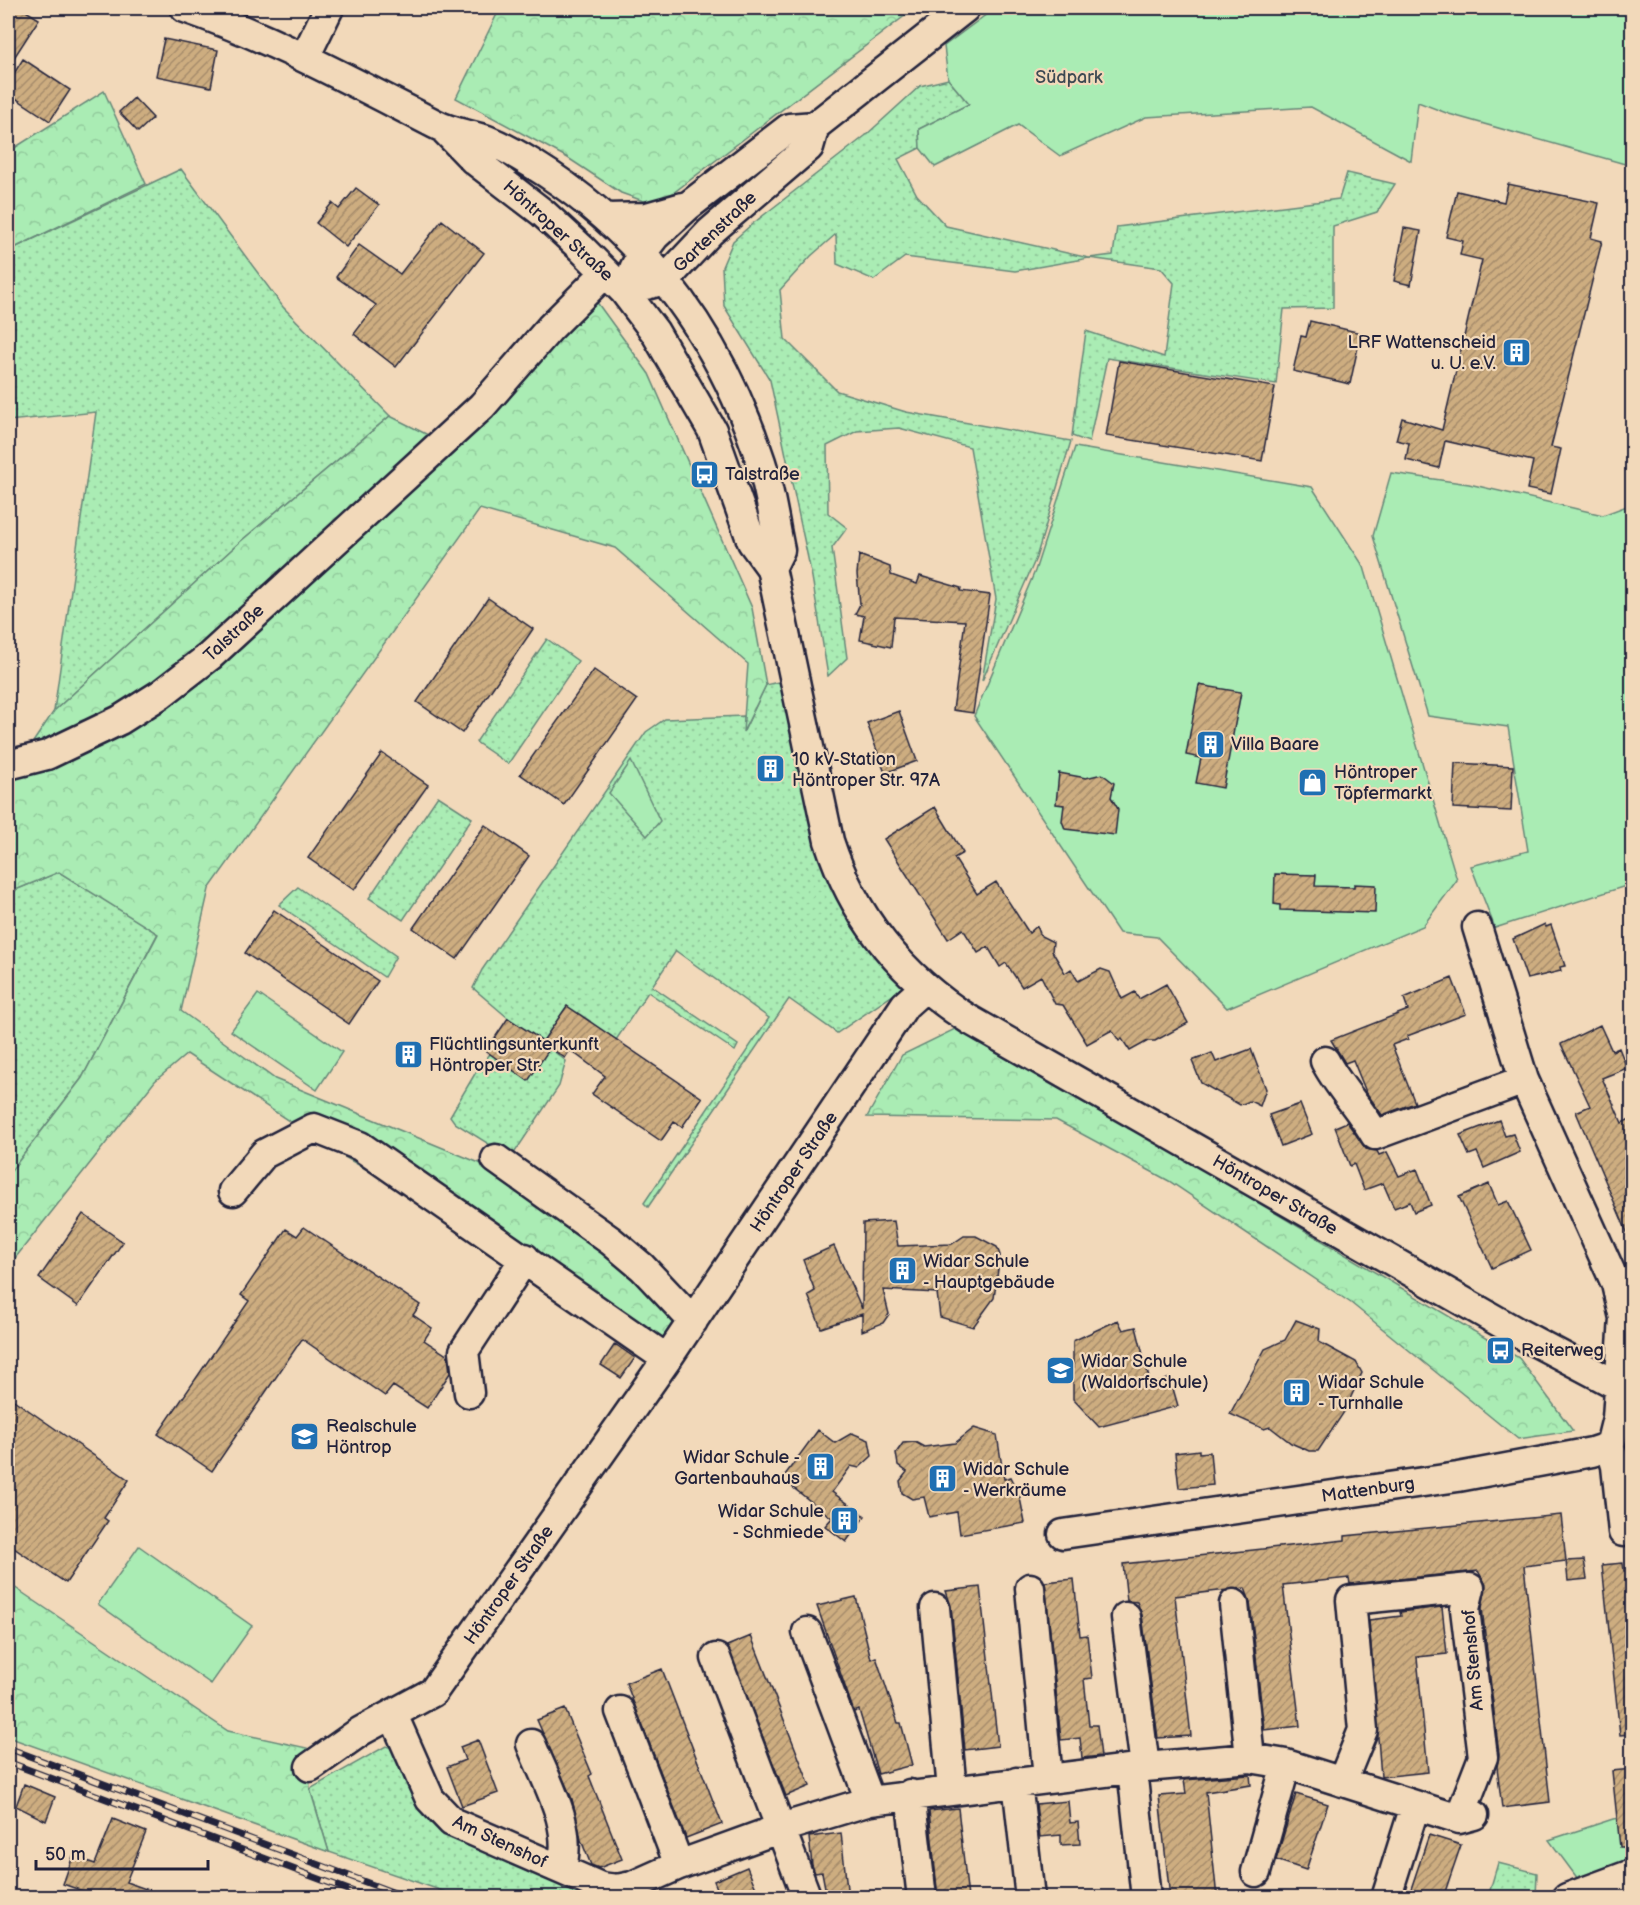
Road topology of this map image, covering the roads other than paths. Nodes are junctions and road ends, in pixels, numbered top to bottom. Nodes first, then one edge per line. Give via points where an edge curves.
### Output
1 (185, 8) edge
2 (329, 8) edge
3 (965, 8) edge
4 (305, 57) junction
5 (815, 126) junction
6 (444, 129) junction
7 (688, 206) junction
8 (608, 218) junction
9 (642, 253) junction
10 (665, 280) junction
11 (614, 282) junction
12 (771, 568) junction
13 (8, 765) edge
14 (1477, 927) dead end
15 (924, 988) junction
16 (1324, 1061) dead end
17 (1524, 1080) junction
18 (496, 1159) dead end
19 (233, 1191) dead end
20 (525, 1258) junction
21 (693, 1321) junction
22 (667, 1359) junction
23 (1626, 1389) edge
24 (469, 1393) dead end
25 (1610, 1446) junction
26 (1623, 1532) dead end
27 (1063, 1534) dead end
28 (1030, 1588) dead end
29 (1234, 1605) dead end
30 (936, 1608) dead end
31 (1126, 1617) dead end
32 (807, 1632) dead end
33 (716, 1658) dead end
34 (620, 1711) dead end
35 (393, 1715) junction
36 (531, 1743) dead end
37 (1250, 1758) junction
38 (1286, 1764) junction
39 (310, 1767) dead end
40 (1138, 1768) junction
41 (1048, 1779) junction
42 (1017, 1782) junction
43 (1342, 1782) junction
44 (952, 1790) junction
45 (910, 1794) junction
46 (870, 1801) junction
47 (1415, 1806) junction
48 (781, 1828) junction
49 (679, 1865) junction
50 (561, 1869) junction
51 (1256, 1872) dead end
52 (1632, 1874) edge
53 (807, 1898) edge
54 (921, 1898) edge
55 (1030, 1898) edge
56 (1146, 1898) edge
57 (1386, 1898) edge
58 (1568, 1898) edge

1 - 4 street, Höntroper Straße
2 - 4 street
3 - 5 street, Gartenstraße
4 - 6 street, Höntroper Straße
5 - 7 street, Gartenstraße via 789,128
5 - 10 street, Gartenstraße via 809,147 710,232
6 - 8 street, Höntroper Straße via 487,140 530,163
6 - 11 street, Höntroper Straße via 474,159 543,213
7 - 8 street, Gartenstraße via 647,217
7 - 9 street, Gartenstraße
8 - 9 street, Höntroper Straße
9 - 10 street, Höntroper Straße
9 - 11 street, Gartenstraße
10 - 11 street, Gartenstraße
10 - 12 street, Höntroper Straße via 718,359 762,463 780,550
11 - 12 street, Höntroper Straße via 679,369 712,430 752,542
11 - 13 street, Talstraße via 550,328 482,406 210,656 120,720 47,755
12 - 15 street, Höntroper Straße via 837,865 864,919 887,951
14 - 17 street
15 - 21 street, Höntroper Straße via 905,1005
15 - 23 street, Höntroper Straße via 970,1020 1184,1143 1517,1332
16 - 17 street via 1375,1135
17 - 23 street via 1616,1284 1624,1318
18 - 21 street via 612,1241
19 - 20 street via 264,1154 314,1128 360,1146
20 - 22 street
20 - 24 street via 464,1351
21 - 22 street, Höntroper Straße
22 - 35 street, Höntroper Straße via 438,1685
23 - 25 street
25 - 26 street
25 - 27 street, Mattenburg via 1458,1477
28 - 41 street
29 - 37 street
30 - 44 street
31 - 40 street
32 - 46 street
33 - 48 street
34 - 49 street
35 - 39 street, Höntroper Straße
35 - 50 street, Am Stenshof via 422,1783 439,1811 452,1822
36 - 50 street, Am Stenshof via 566,1835 566,1856
37 - 38 street, Am Stenshof
37 - 40 street, Am Stenshof
38 - 43 street, Am Stenshof
38 - 51 street
40 - 41 street, Am Stenshof
40 - 56 street
41 - 42 street, Am Stenshof
42 - 44 street, Am Stenshof
42 - 55 street
43 - 47 street, Am Stenshof
43 - 47 street, Am Stenshof via 1363,1730 1351,1599 1470,1588 1465,1609 1483,1757 1467,1817
44 - 45 street, Am Stenshof
45 - 46 street, Am Stenshof
45 - 54 street
46 - 48 street, Am Stenshof
47 - 57 street
48 - 49 street, Am Stenshof
48 - 53 street
49 - 50 street, Am Stenshof via 617,1889 601,1887
52 - 58 street

